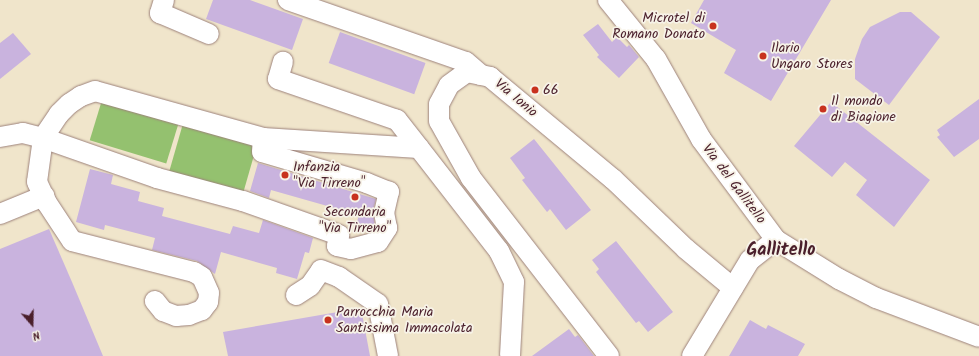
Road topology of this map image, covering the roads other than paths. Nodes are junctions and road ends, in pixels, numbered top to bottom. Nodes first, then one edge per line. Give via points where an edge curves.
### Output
1 (164, 0) edge
2 (288, 0) edge
3 (608, 0) edge
4 (209, 34) dead end
5 (283, 62) dead end
6 (481, 75) junction
7 (0, 137) edge
8 (42, 138) junction
9 (263, 138) junction
10 (418, 148) junction
11 (44, 196) junction
12 (0, 214) edge
13 (776, 240) junction
14 (733, 288) junction
15 (296, 295) dead end
16 (155, 302) dead end
17 (979, 337) edge
18 (510, 355) dead end
19 (388, 356) edge
20 (609, 356) edge
21 (692, 356) edge

1 - 4 street via 160,13
2 - 6 street via 466,62
3 - 13 street, Via del Gallitello via 656,59 701,139
5 - 10 street via 278,79 397,120
6 - 14 street, Via Ionio via 490,77 613,179
6 - 20 street, Via Ionio via 467,72 449,85 439,104 439,121 471,178
7 - 8 street via 23,133
8 - 9 street via 69,104 95,91
8 - 9 street via 157,178 243,201 339,235 337,246 351,249 378,242 387,228 384,213 389,192 368,183 262,152
8 - 11 street via 37,182
9 - 10 street
10 - 18 street via 499,252 514,282
11 - 12 street
11 - 16 street via 72,241 194,272 202,277 209,293 208,302 202,310 189,315 176,316 163,311
13 - 14 street via 750,260
13 - 17 street, Via del Gallitello via 839,279 876,298
14 - 21 street
15 - 19 street via 310,286 321,270 339,277 378,304

